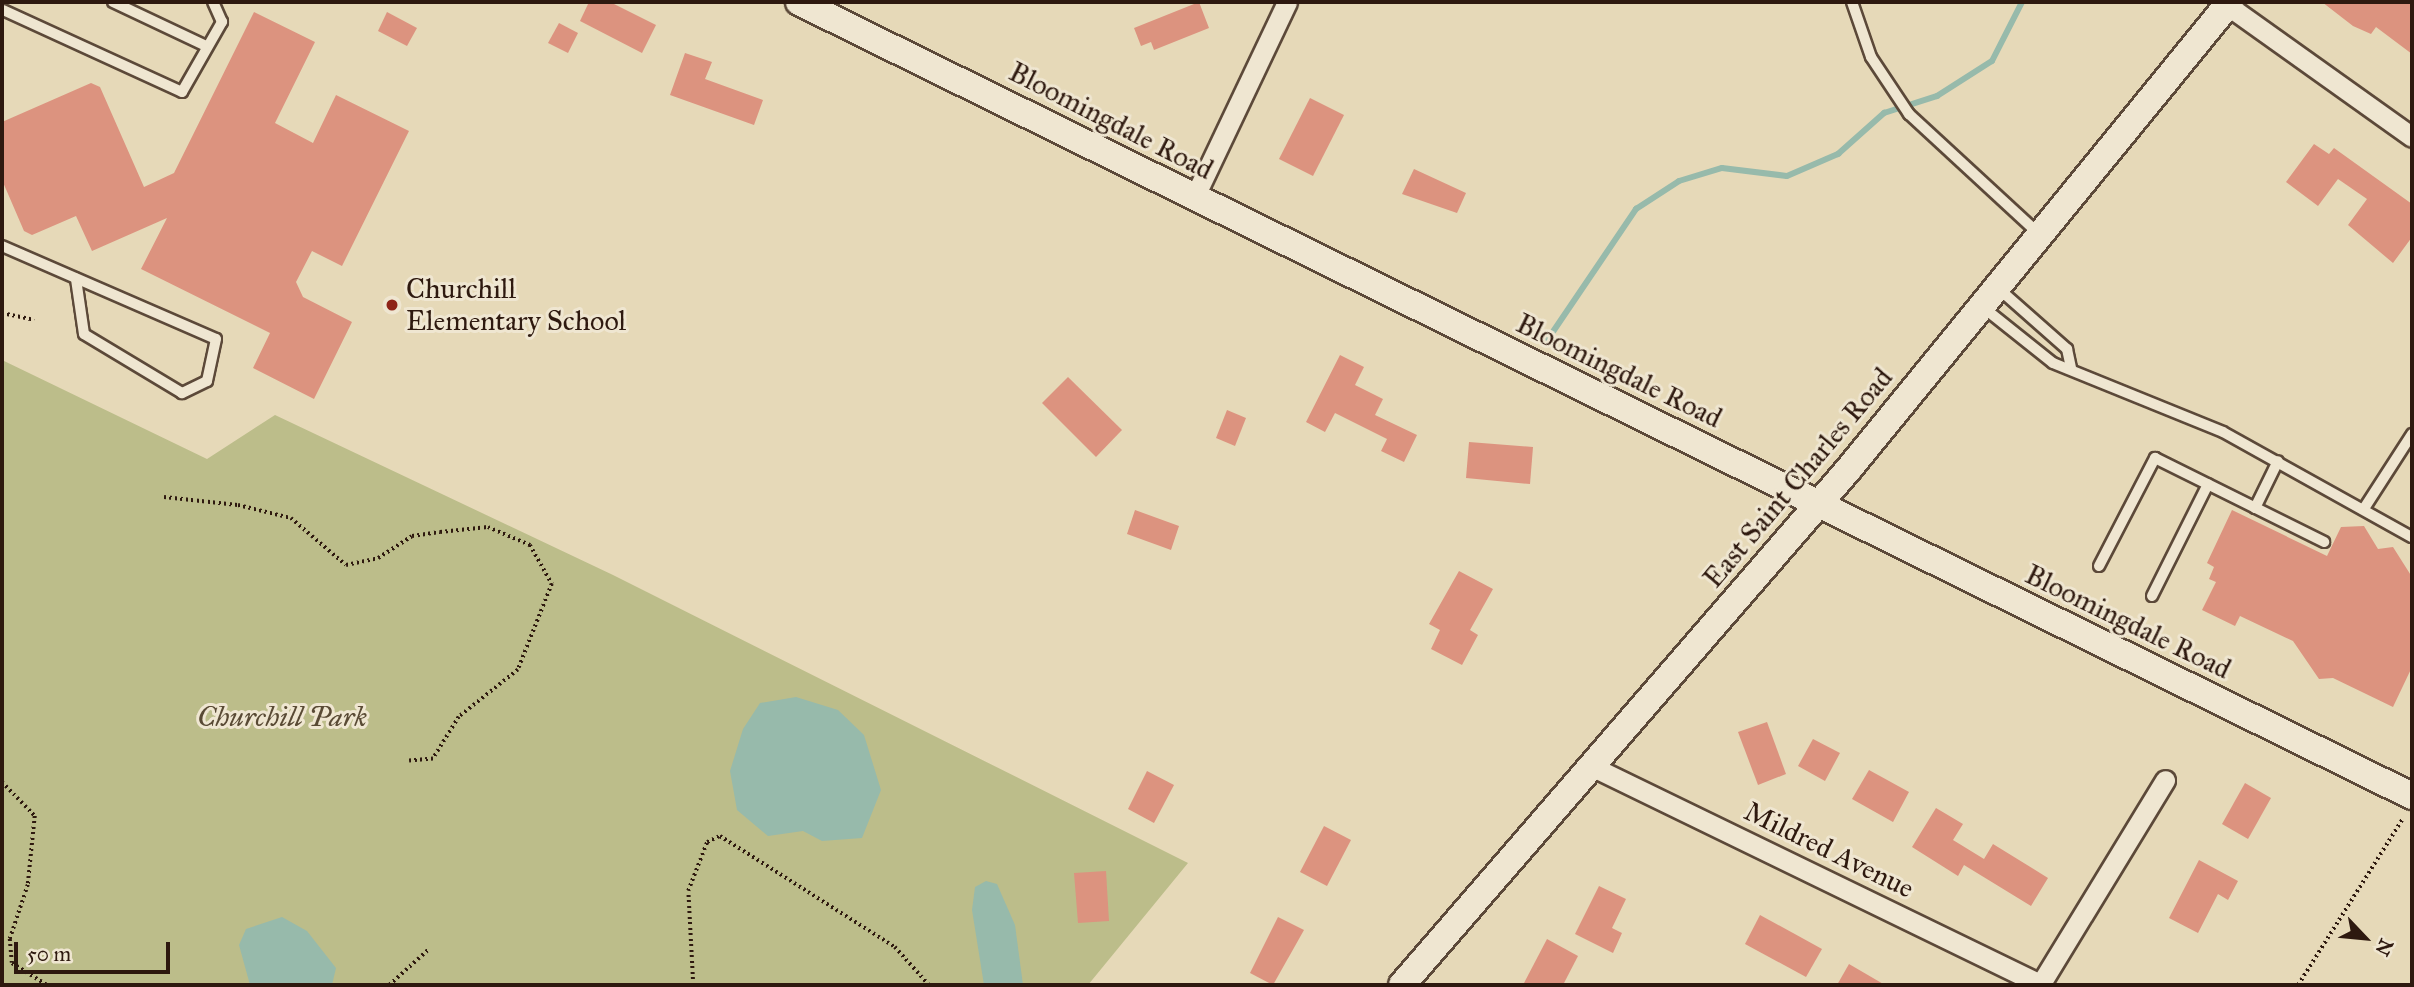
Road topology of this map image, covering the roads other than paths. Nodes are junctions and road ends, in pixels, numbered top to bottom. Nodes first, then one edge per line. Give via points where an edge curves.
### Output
1 (113, 2) edge
2 (214, 2) edge
3 (799, 2) edge
4 (1287, 2) edge
5 (1852, 2) edge
6 (2229, 3) edge
7 (4, 8) edge
8 (206, 46) junction
9 (2412, 137) edge
10 (1194, 198) junction
11 (2041, 236) junction
12 (2, 246) edge
13 (76, 279) junction
14 (1991, 298) junction
15 (2071, 368) junction
16 (2412, 434) edge
17 (2278, 461) junction
18 (2208, 484) junction
19 (1817, 505) junction
20 (2365, 507) junction
21 (2255, 508) junction
22 (2412, 537) edge
23 (2324, 542) dead end
24 (2099, 566) dead end
25 (2152, 596) dead end
26 (1593, 767) junction
27 (2165, 780) dead end
28 (2412, 796) edge
29 (1402, 985) edge
30 (2040, 985) edge

1 - 8 lane
2 - 8 lane via 222,22
3 - 10 street, Bloomingdale Road
4 - 10 street
5 - 11 lane via 1858,31 1909,114
6 - 9 street
6 - 11 street, East Saint Charles Road
7 - 8 lane via 182,92
10 - 19 street, Bloomingdale Road
11 - 14 street, East Saint Charles Road
12 - 13 lane
13 - 13 lane via 216,339 207,381 182,393 84,334
14 - 15 lane via 2053,363
14 - 15 lane via 2067,349
14 - 19 street, East Saint Charles Road
15 - 17 lane
16 - 20 lane
17 - 20 lane
17 - 21 lane
18 - 21 lane
18 - 24 lane via 2155,458
18 - 25 lane
19 - 26 street, East Saint Charles Road
19 - 28 street, Bloomingdale Road
20 - 22 lane
21 - 23 lane
26 - 29 street, East Saint Charles Road
26 - 30 street, Mildred Avenue
27 - 30 street

